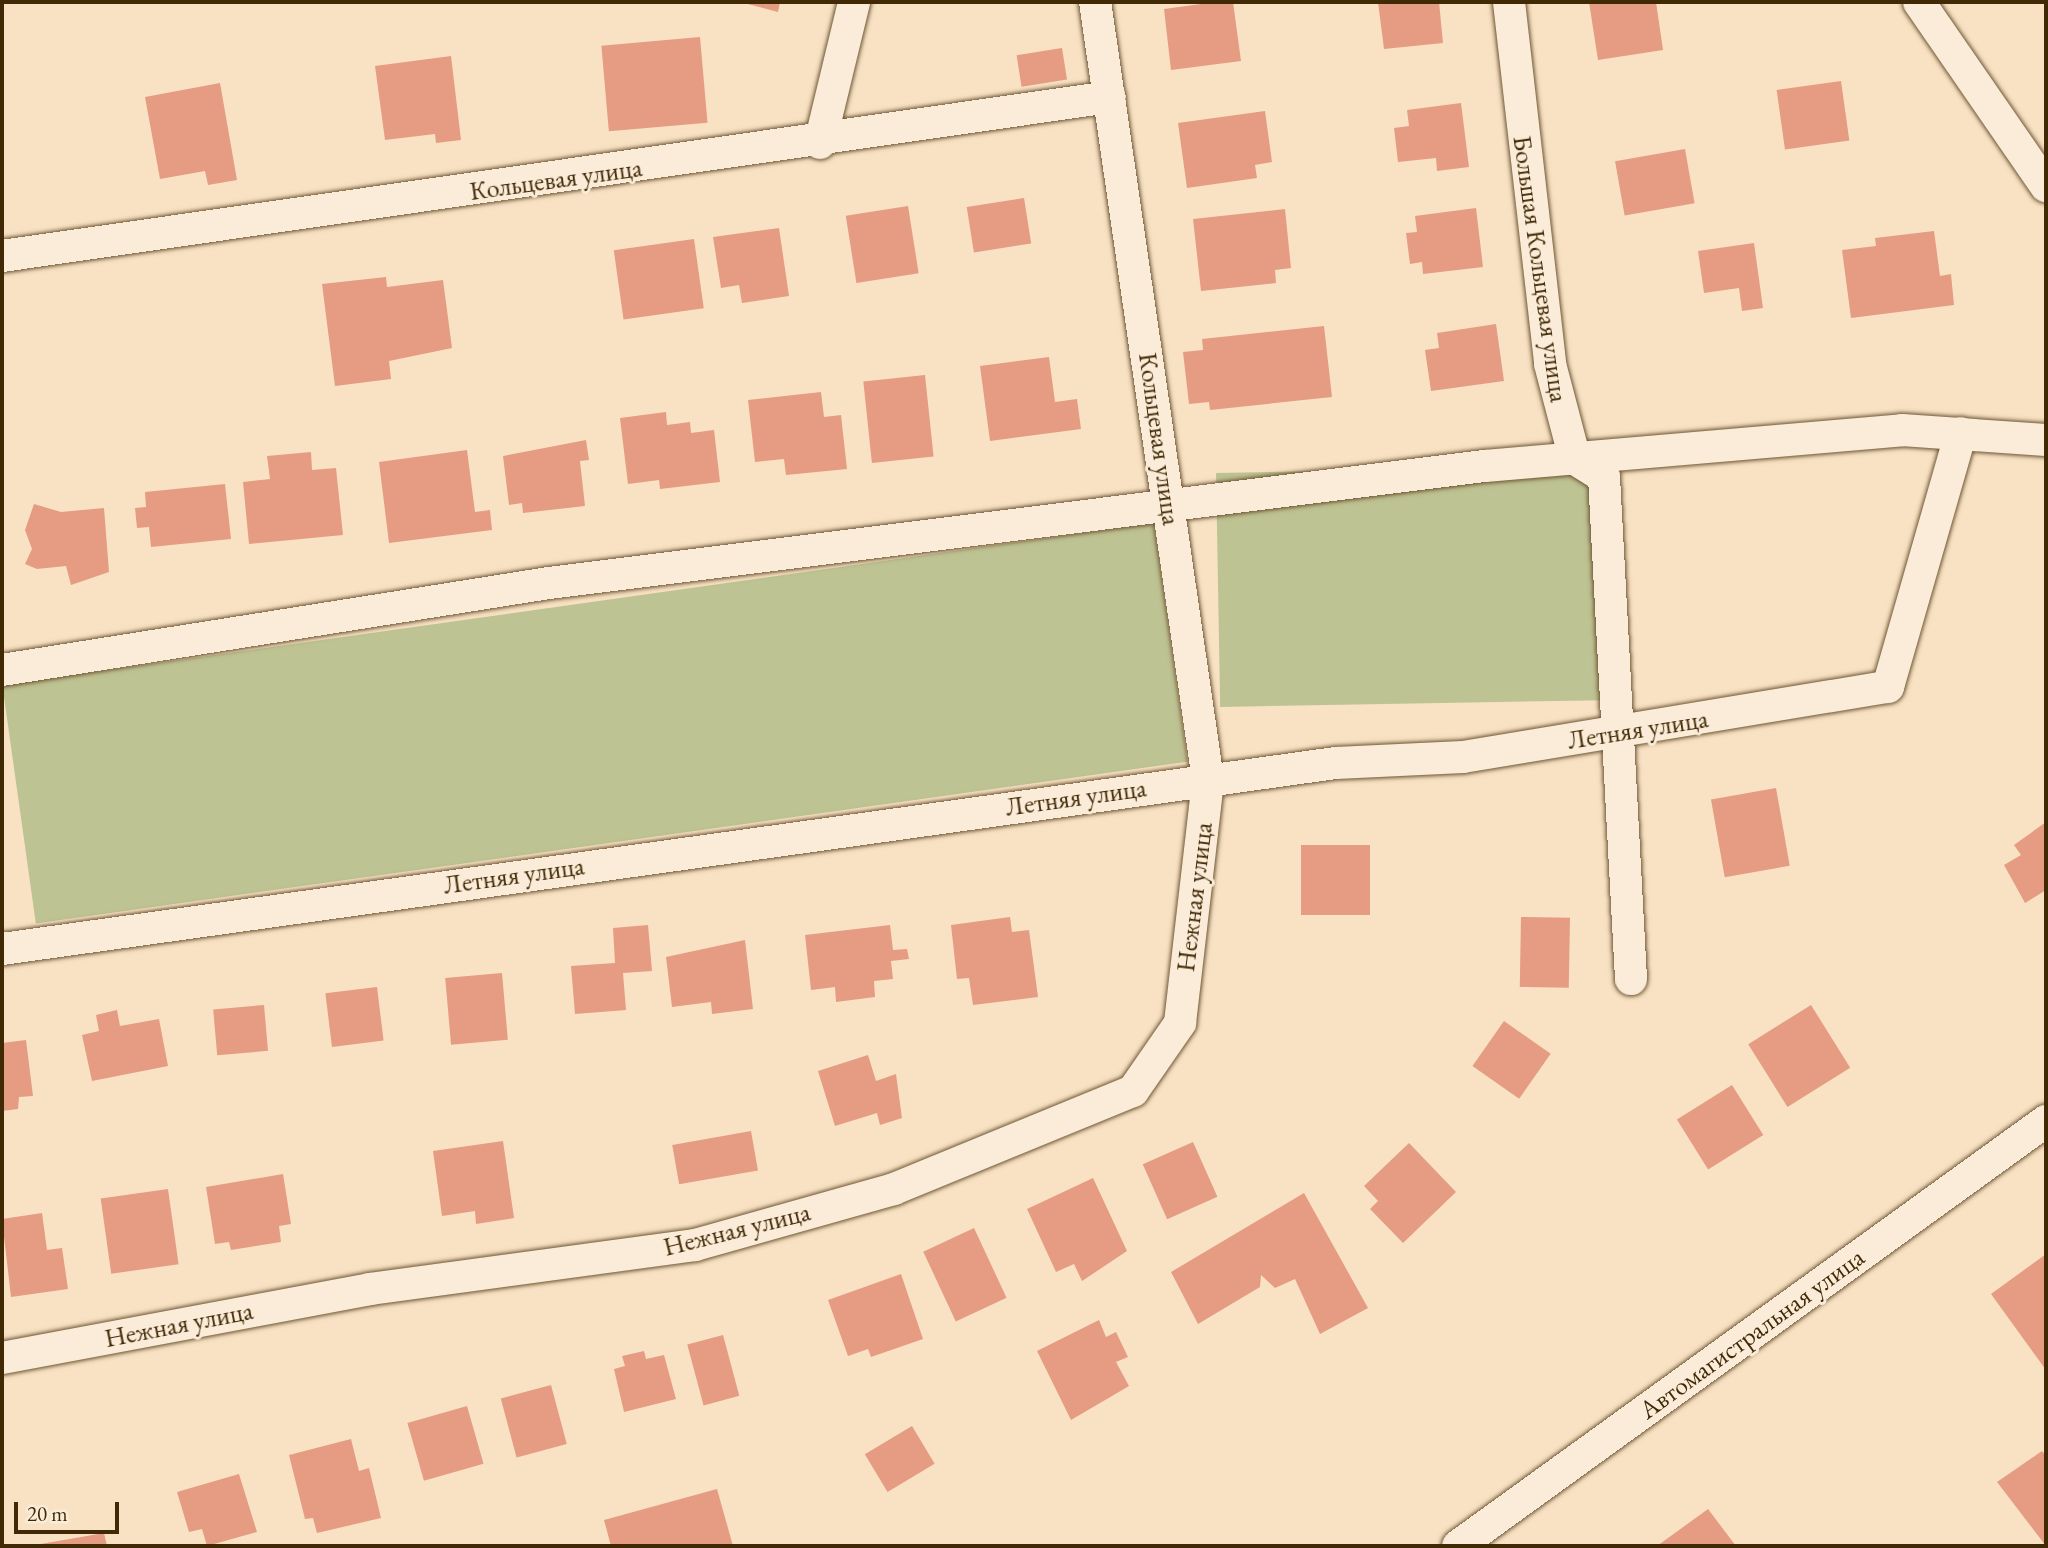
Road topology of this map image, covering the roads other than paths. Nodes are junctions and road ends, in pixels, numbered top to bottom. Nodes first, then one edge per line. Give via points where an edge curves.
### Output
1 (854, 2) edge
2 (1095, 2) edge
3 (1509, 2) edge
4 (1919, 2) edge
5 (1110, 97) junction
6 (820, 143) junction
7 (2046, 186) edge
8 (2, 256) edge
9 (1961, 433) junction
10 (2046, 440) edge
11 (1575, 459) junction
12 (1168, 503) junction
13 (2, 670) edge
14 (1618, 733) junction
15 (1208, 780) junction
16 (2, 949) edge
17 (1631, 979) dead end
18 (2046, 1121) edge
19 (2, 1358) edge
20 (1458, 1546) edge

1 - 6 street
2 - 5 street, Кольцевая улица
3 - 11 street, Большая Кольцевая улица via 1550,364
4 - 7 street
5 - 6 street, Кольцевая улица
5 - 12 street, Кольцевая улица
6 - 8 street, Кольцевая улица
9 - 10 street
9 - 11 street via 1902,430
9 - 14 street, Летняя улица via 1888,687
11 - 12 street
11 - 14 street via 1604,477
12 - 13 street via 549,583
12 - 15 street, Кольцевая улица
14 - 15 street, Летняя улица via 1463,758 1336,763
14 - 17 street
15 - 16 street, Летняя улица
15 - 19 street, Нежная улица via 1180,1023 1133,1091 894,1189 695,1245 370,1289
18 - 20 street, Автомагистральная улица

